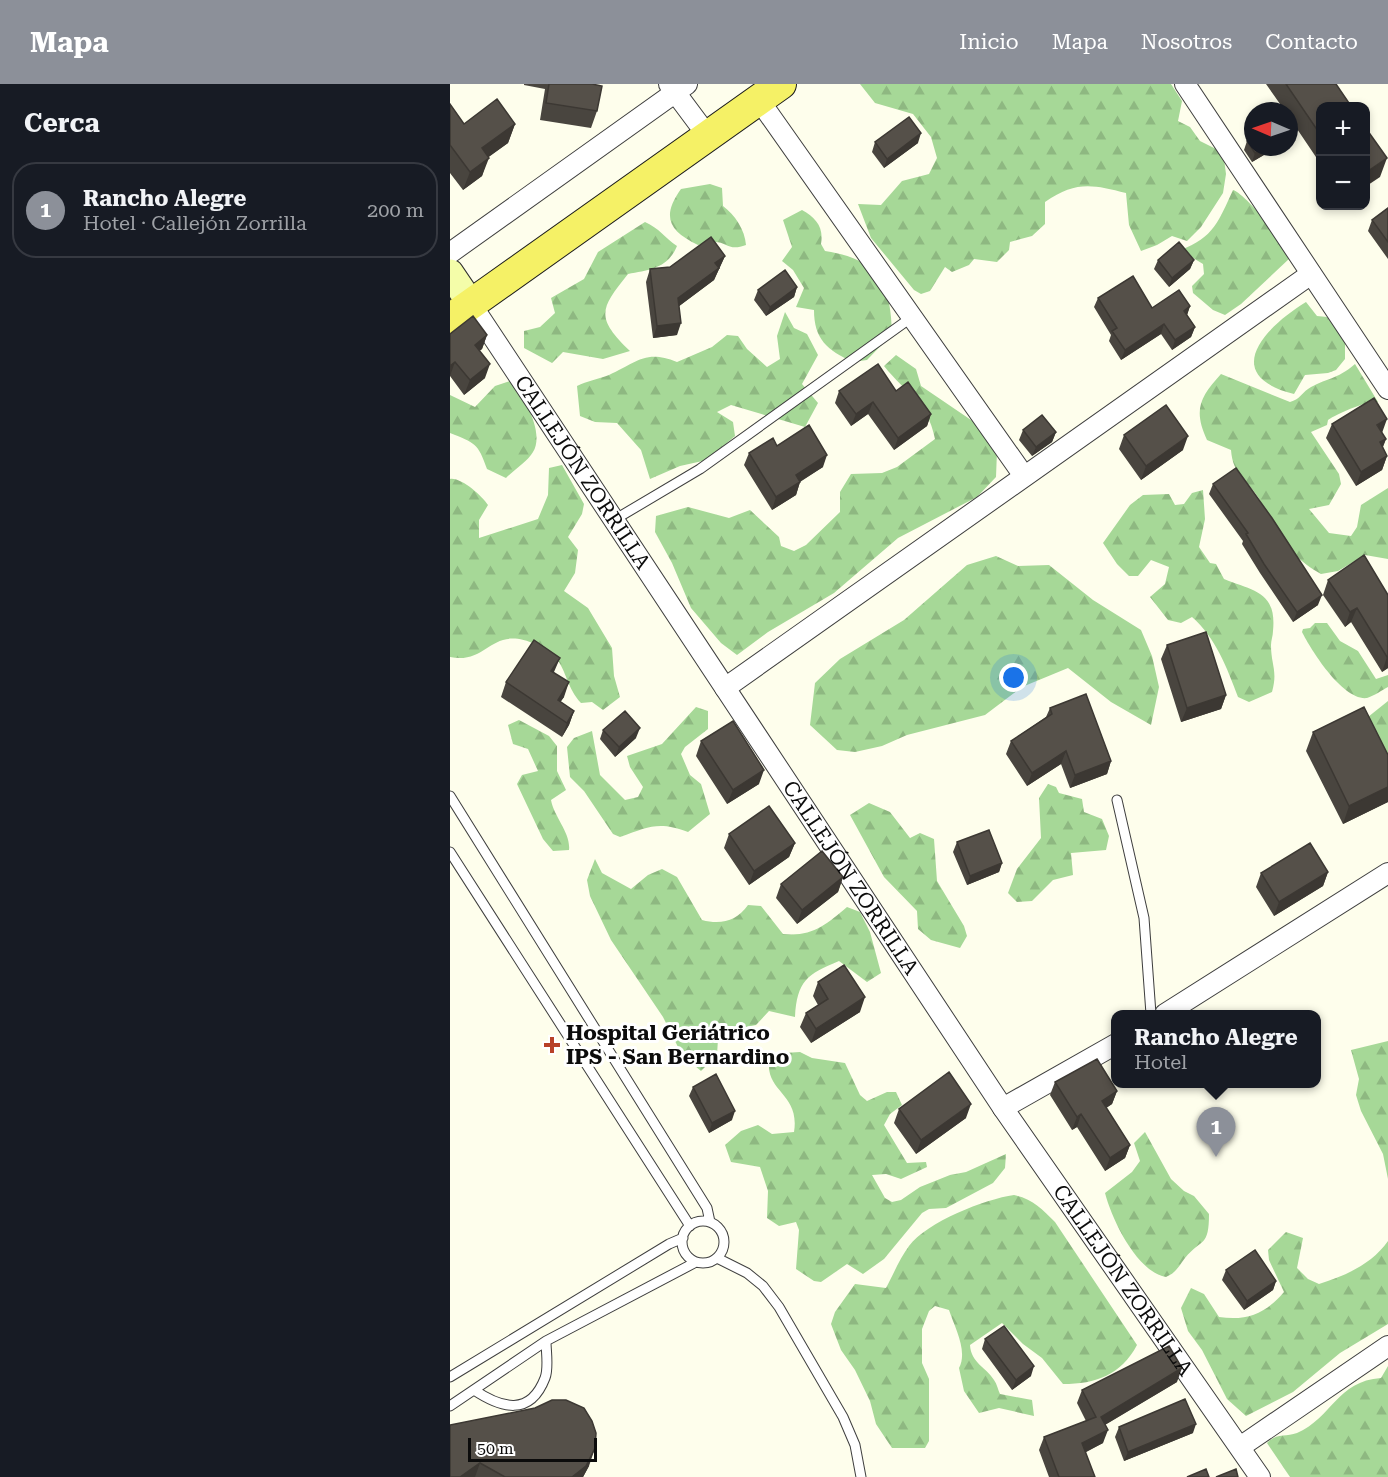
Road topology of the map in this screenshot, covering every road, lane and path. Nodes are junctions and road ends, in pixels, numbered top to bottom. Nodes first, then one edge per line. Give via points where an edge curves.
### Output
1 (1185, 84) edge
2 (677, 87) edge
3 (770, 92) edge
4 (707, 135) junction
5 (450, 253) edge
6 (450, 273) edge
7 (1311, 274) junction
8 (460, 312) edge
9 (912, 317) junction
10 (1388, 389) edge
11 (1024, 476) junction
12 (614, 520) junction
13 (725, 688) junction
14 (450, 796) edge
15 (1117, 800) dead end
16 (450, 852) edge
17 (1388, 873) edge
18 (1151, 1010) edge
19 (1171, 1010) edge
20 (1111, 1047) edge
21 (1003, 1108) junction
22 (711, 1222) junction
23 (690, 1226) junction
24 (683, 1238) junction
25 (717, 1258) junction
26 (696, 1262) junction
27 (546, 1341) junction
28 (1388, 1346) edge
29 (450, 1377) edge
30 (474, 1390) junction
31 (450, 1406) edge
32 (1240, 1447) junction
33 (861, 1477) edge
34 (1260, 1477) edge

1 - 7 street
2 - 4 street
2 - 5 street
3 - 4 main road
3 - 9 street
4 - 8 main road
6 - 8 street, CALLEJÓN ZORRILLA
7 - 10 street
7 - 11 street
8 - 12 street, CALLEJÓN ZORRILLA
9 - 11 street
9 - 12 lane via 700,469
11 - 13 street
12 - 13 street, CALLEJÓN ZORRILLA
13 - 21 street, CALLEJÓN ZORRILLA
14 - 22 lane via 707,1208
15 - 18 lane via 1144,918
16 - 23 lane
17 - 19 street
20 - 21 street
21 - 32 street, CALLEJÓN ZORRILLA
22 - 23 lane
22 - 25 lane via 724,1238
23 - 24 lane
24 - 26 lane via 685,1252
24 - 29 lane
25 - 26 lane
25 - 33 lane via 747,1273 779,1307 843,1417 855,1444
26 - 27 lane
27 - 30 lane
27 - 30 lane via 546,1377 535,1396 521,1406 506,1406
28 - 32 street
30 - 31 lane
32 - 34 street, CALLEJÓN ZORRILLA

